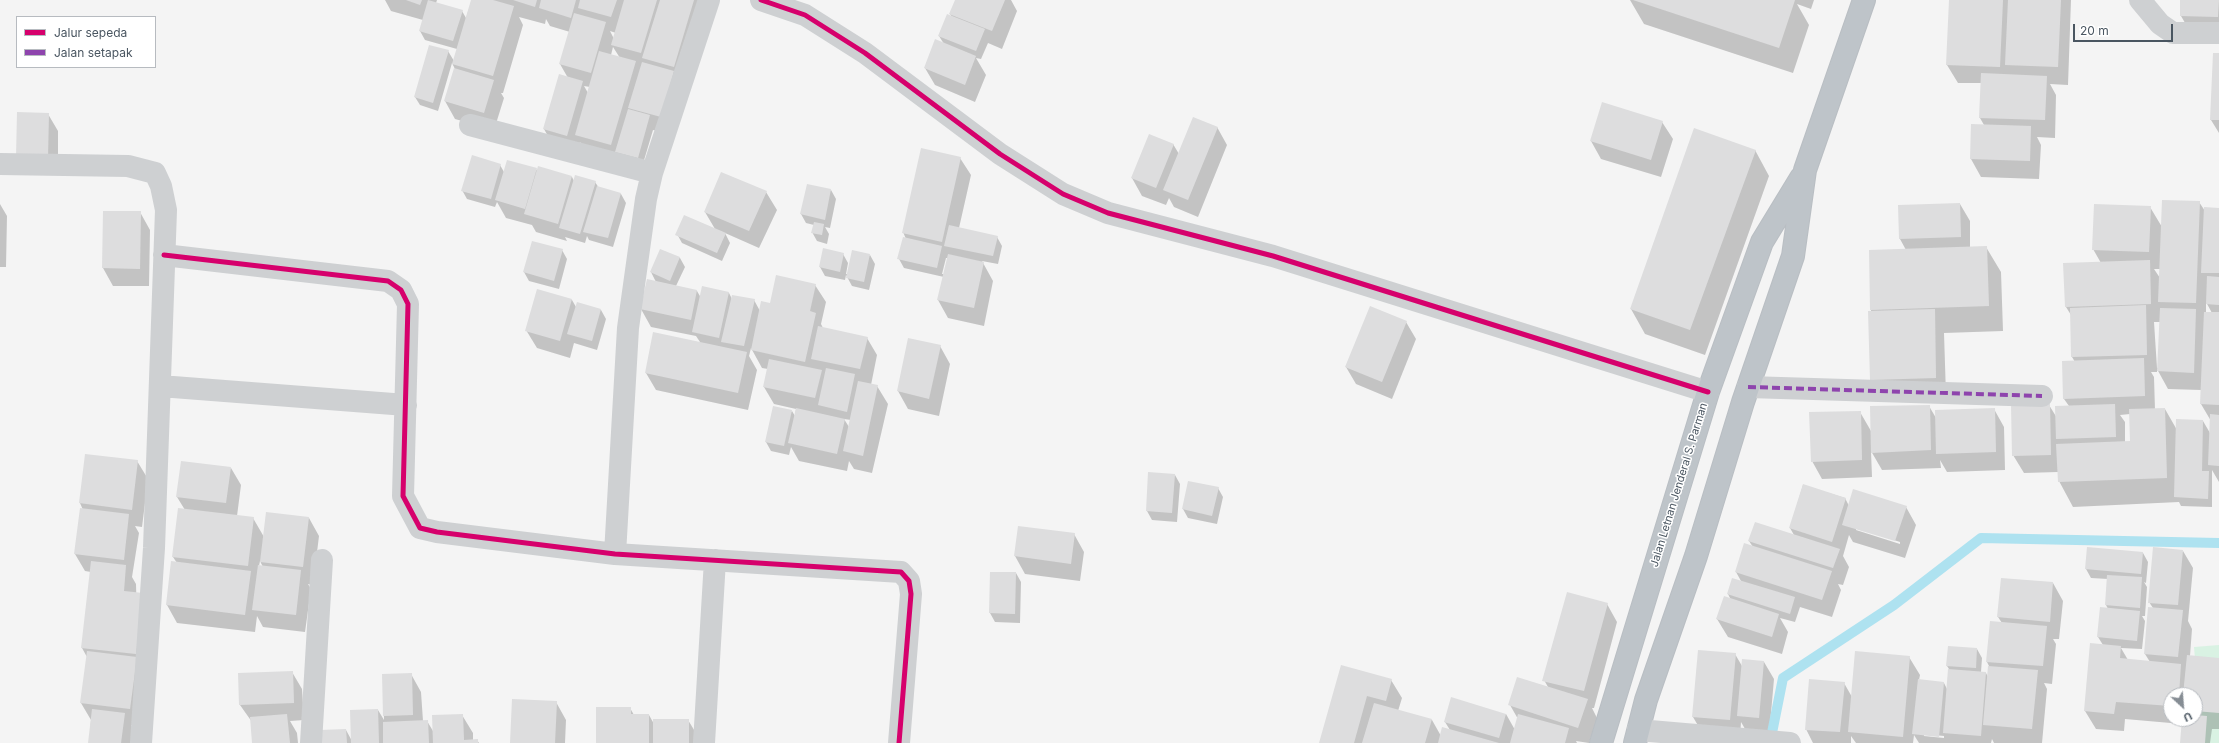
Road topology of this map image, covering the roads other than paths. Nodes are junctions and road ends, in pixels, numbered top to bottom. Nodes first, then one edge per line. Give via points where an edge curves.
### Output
1 (709, 0) edge
2 (762, 0) edge
3 (1864, 0) edge
4 (2140, 0) edge
5 (2219, 32) edge
6 (470, 125) dead end
7 (0, 164) edge
8 (1805, 170) junction
9 (652, 173) junction
10 (164, 255) junction
11 (160, 386) junction
12 (1748, 387) junction
13 (1708, 392) junction
14 (2042, 396) dead end
15 (406, 405) junction
16 (614, 554) junction
17 (322, 560) dead end
18 (715, 560) junction
19 (1636, 737) edge
20 (141, 743) edge
21 (311, 743) edge
22 (704, 743) edge
23 (899, 743) edge
24 (1601, 743) edge
25 (1790, 743) edge

1 - 9 street
2 - 13 street via 805,15 865,52 1000,154 1062,194 1108,213 1273,256
3 - 8 highway, Jalan Letnan Jenderal S. Parman
4 - 5 street via 2160,24 2173,33
6 - 9 street
7 - 10 street via 128,166 155,173 162,186 166,210
8 - 12 highway, Jalan Letnan Jenderal S. Parman via 1793,256
8 - 13 highway, Jalan Letnan Jenderal S. Parman via 1762,242
9 - 16 street via 628,328
10 - 11 street
10 - 15 street via 388,281 401,290 408,304
11 - 15 street
11 - 20 street via 154,548
12 - 14 street
12 - 19 highway, Jalan Letnan Jenderal S. Parman
13 - 24 highway, Jalan Letnan Jenderal S. Parman
15 - 16 street via 403,496 420,528
16 - 18 street
17 - 21 street
18 - 22 street
18 - 23 street via 901,572 909,582 910,594
19 - 25 street via 1744,739

